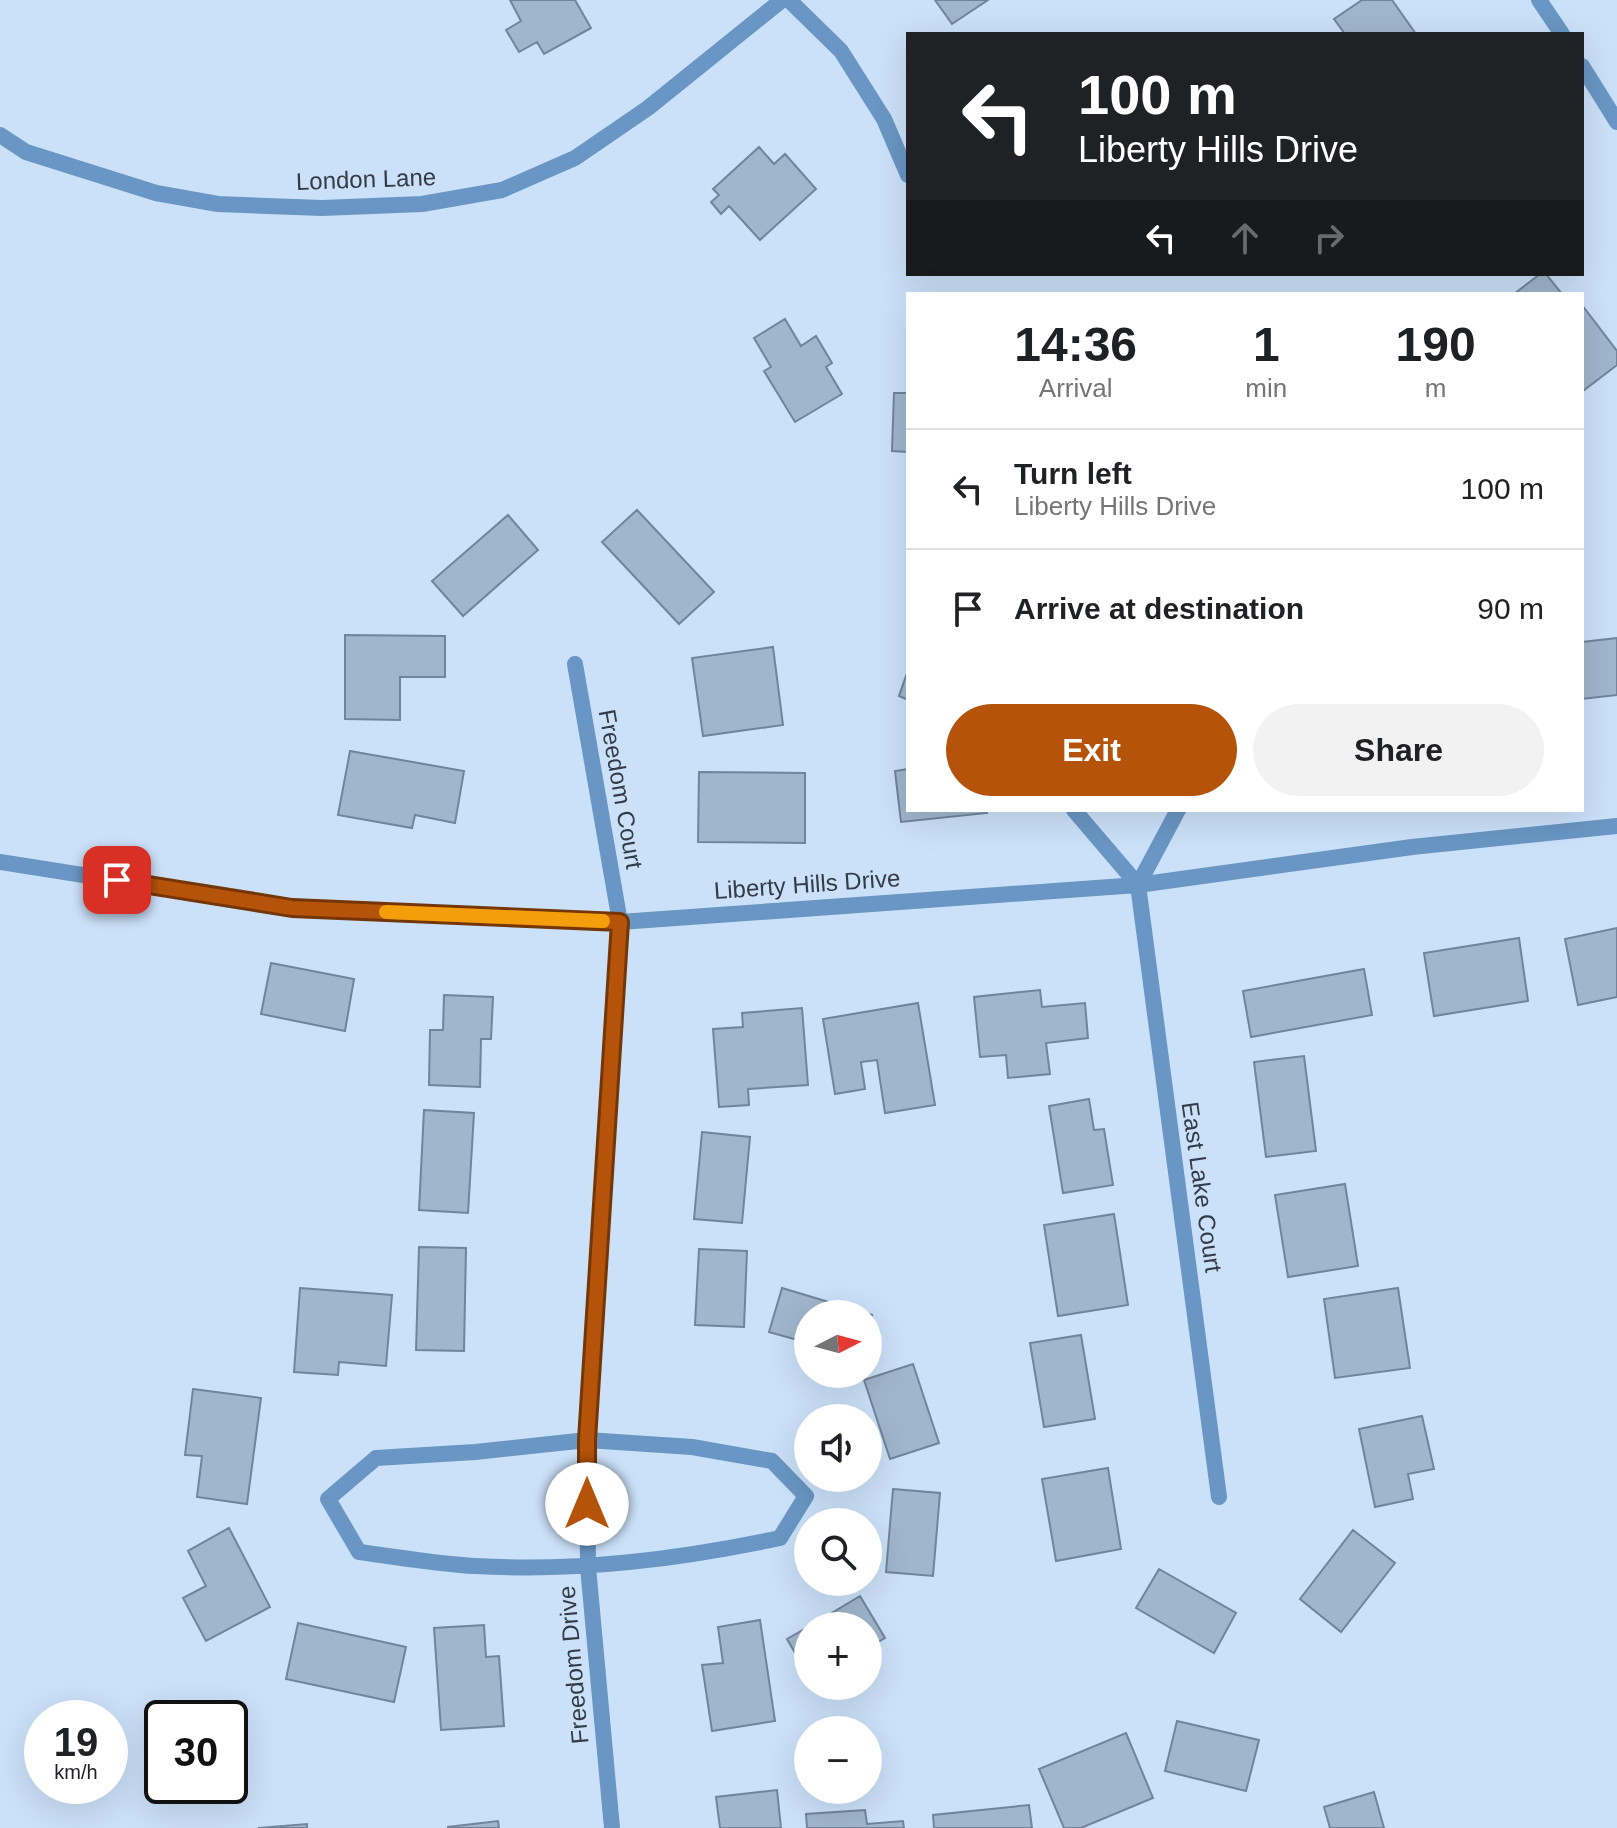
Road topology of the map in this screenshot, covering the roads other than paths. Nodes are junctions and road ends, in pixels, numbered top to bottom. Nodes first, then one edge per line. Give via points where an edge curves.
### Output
1 (782, 0) edge
2 (789, 0) edge
3 (1539, 0) edge
4 (1561, 32) edge
5 (1584, 69) edge
6 (1617, 122) edge
7 (0, 135) edge
8 (906, 170) edge
9 (575, 664) dead end
10 (1076, 812) edge
11 (1177, 812) edge
12 (1617, 826) edge
13 (0, 862) edge
14 (1138, 885) junction
15 (620, 922) junction
16 (587, 1440) junction
17 (1219, 1497) dead end
18 (588, 1567) junction
19 (612, 1828) edge

1 - 7 street, London Lane via 648,108 575,158 502,190 422,204 218,204 156,193 26,152
2 - 8 street via 841,51 884,119
3 - 4 street
5 - 6 street
9 - 15 street, Freedom Court
10 - 14 street
11 - 14 street
12 - 14 street, Liberty Hills Drive via 1412,847
13 - 15 street, Liberty Hills Drive via 292,908
14 - 15 street, Liberty Hills Drive
14 - 17 street, East Lake Court
15 - 16 street, Freedom Drive
16 - 18 street, Freedom Drive
16 - 18 street via 692,1447 772,1461 806,1496 780,1538 699,1555
16 - 18 street via 376,1458 328,1499 359,1552 474,1566
18 - 19 street, Freedom Drive

